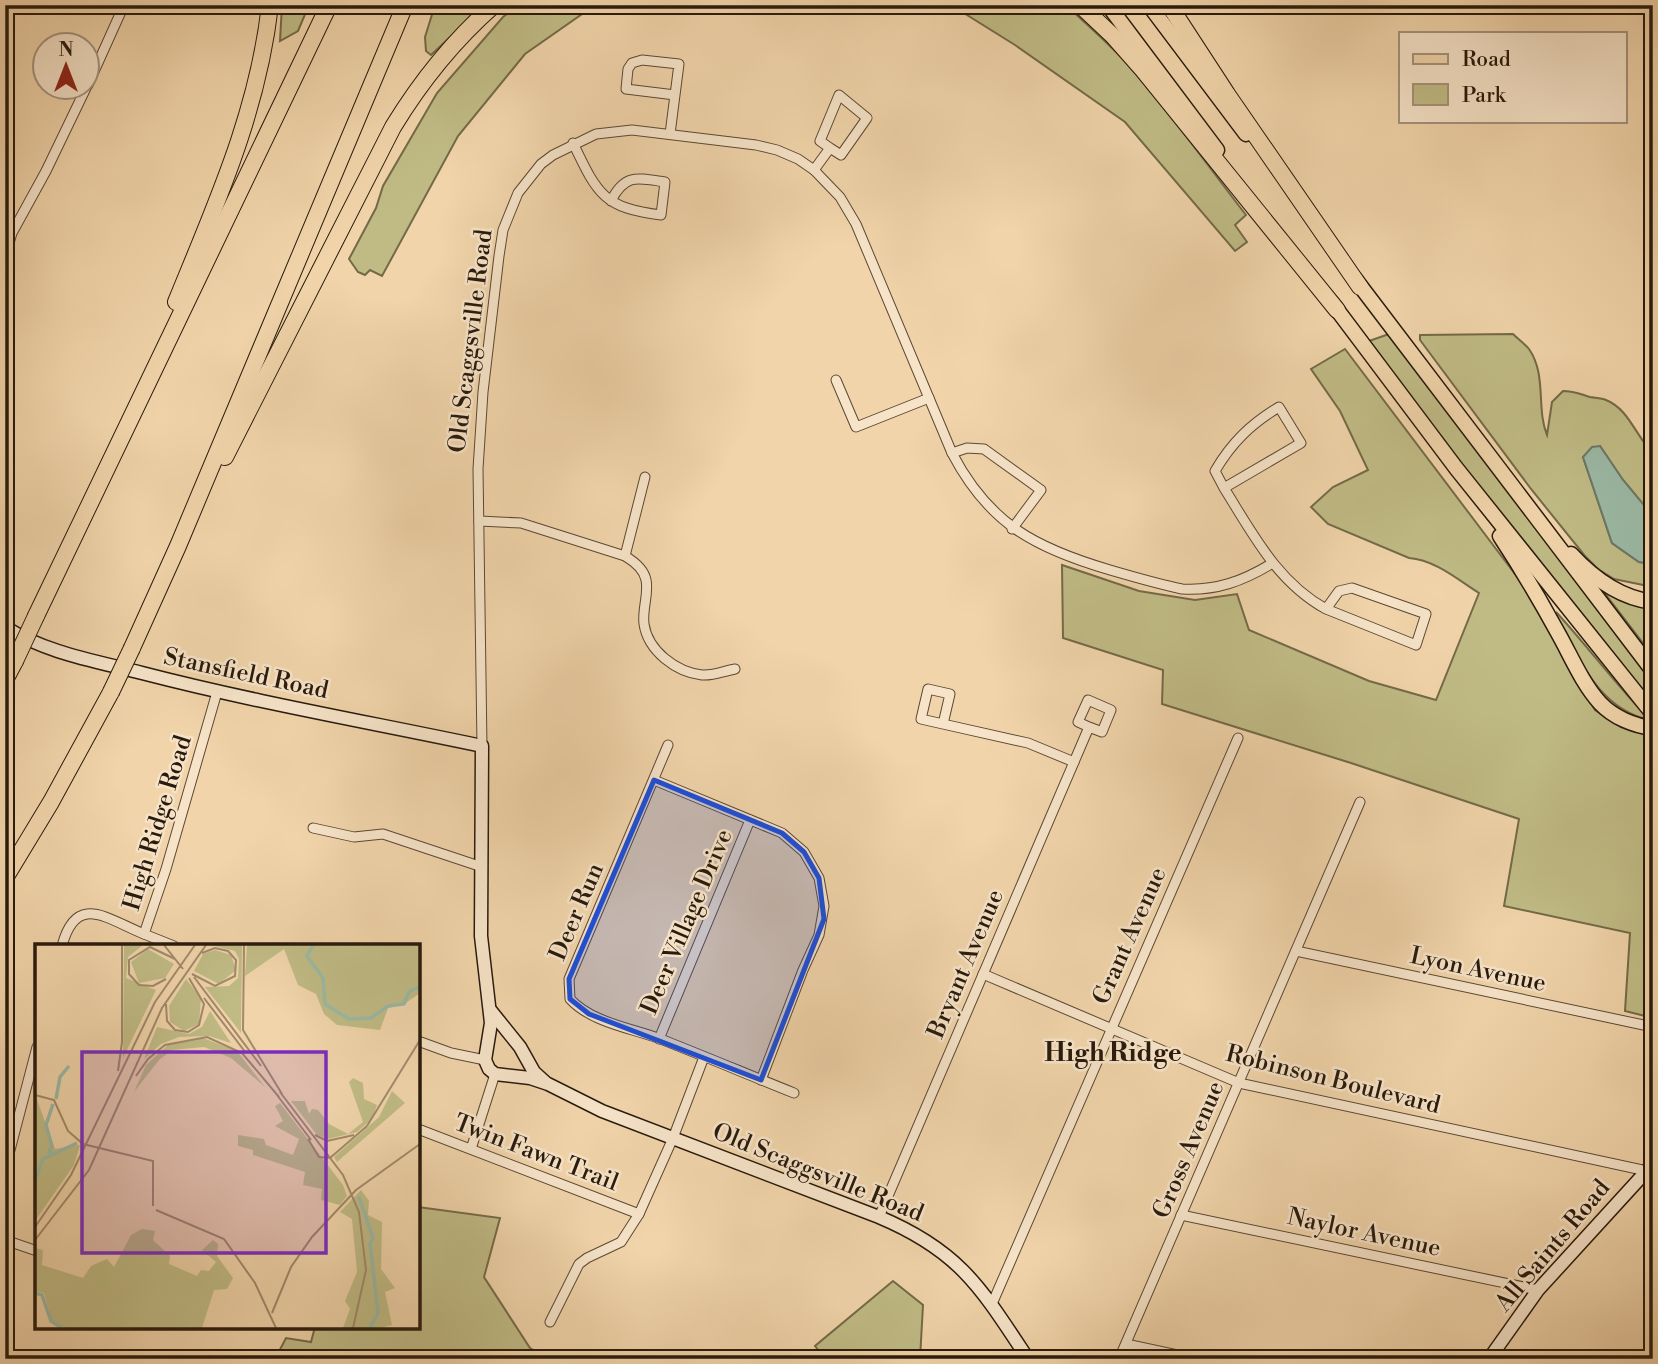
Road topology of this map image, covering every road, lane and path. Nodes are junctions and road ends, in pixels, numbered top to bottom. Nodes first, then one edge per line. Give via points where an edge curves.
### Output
1 (124, 5) edge
2 (270, 5) edge
3 (329, 5) edge
4 (405, 5) edge
5 (494, 5) edge
6 (1080, 5) edge
7 (1108, 5) edge
8 (1149, 5) edge
9 (1170, 5) edge
10 (102, 53) edge
11 (675, 95) junction
12 (79, 102) edge
13 (670, 134) junction
14 (573, 143) junction
15 (831, 148) junction
16 (814, 170) junction
17 (611, 201) junction
18 (5, 257) edge
19 (1360, 286) junction
20 (1337, 310) junction
21 (836, 380) dead end
22 (929, 398) junction
23 (1480, 446) junction
24 (952, 453) junction
25 (111, 457) junction
26 (1455, 468) junction
27 (645, 477) dead end
28 (1224, 488) junction
29 (479, 522) junction
30 (1012, 528) junction
31 (178, 546) junction
32 (625, 556) junction
33 (1271, 564) junction
34 (1653, 602) edge
35 (1326, 610) junction
36 (5, 627) edge
37 (735, 668) dead end
38 (1653, 671) edge
39 (5, 680) edge
40 (217, 692) junction
41 (1653, 714) edge
42 (943, 724) dead end
43 (1089, 727) dead end
44 (1648, 727) edge
45 (1237, 738) dead end
46 (668, 745) dead end
47 (482, 746) junction
48 (1074, 762) junction
49 (654, 780) junction
50 (1360, 802) dead end
51 (750, 820) junction
52 (313, 828) dead end
53 (482, 867) junction
54 (5, 878) edge
55 (144, 934) junction
56 (63, 944) edge
57 (169, 944) edge
58 (1296, 951) junction
59 (983, 974) junction
60 (489, 1008) junction
61 (1653, 1027) edge
62 (1111, 1029) junction
63 (659, 1039) junction
64 (420, 1042) edge
65 (515, 1042) junction
66 (486, 1054) junction
67 (522, 1054) junction
68 (35, 1055) edge
69 (704, 1057) junction
70 (502, 1074) junction
71 (761, 1080) junction
72 (1239, 1083) junction
73 (548, 1084) junction
74 (794, 1093) dead end
75 (420, 1130) edge
76 (673, 1138) junction
77 (471, 1149) junction
78 (1650, 1167) edge
79 (5, 1169) edge
80 (639, 1214) junction
81 (1181, 1215) junction
82 (878, 1217) junction
83 (5, 1240) edge
84 (35, 1250) edge
85 (1538, 1290) junction
86 (992, 1304) junction
87 (550, 1322) dead end
88 (1126, 1344) junction
89 (1028, 1359) edge
90 (1119, 1359) edge
91 (1196, 1359) edge
92 (1489, 1359) edge

1 - 10 street
2 - 25 highway via 261,66 238,148
3 - 25 highway
4 - 31 highway
5 - 31 highway via 449,49 393,127
6 - 20 highway via 1143,70
7 - 20 main road
8 - 19 main road
9 - 19 highway
11 - 11 street via 678,64 642,60 628,69 626,89
11 - 13 street
12 - 18 street via 12,233
13 - 14 street, Old Scaggsville Road via 618,130
13 - 16 street, Old Scaggsville Road via 777,150
14 - 17 street via 591,182
14 - 29 street, Old Scaggsville Road via 529,177 503,230 479,440
15 - 15 street via 820,141 838,95 867,118 841,155
15 - 16 street
16 - 22 street, Old Scaggsville Road via 840,197 856,224
17 - 17 street via 637,212 661,215 665,182 631,179
19 - 23 main road
20 - 26 main road
21 - 22 street via 856,427
22 - 24 street, Old Scaggsville Road
23 - 34 main road via 1587,571 1627,595
23 - 38 main road
24 - 30 street, Old Scaggsville Road via 973,489
24 - 30 street via 984,449 1041,490
25 - 39 highway, bridge
26 - 41 main road
26 - 44 main road via 1531,584 1591,691 1611,713
27 - 32 street
28 - 28 street via 1301,443 1279,407 1227,450 1215,471
28 - 33 street
29 - 32 street via 521,523
29 - 47 street, Old Scaggsville Road
30 - 33 street, Old Scaggsville Road via 1066,556 1182,589 1225,586
31 - 54 highway, bridge via 111,692
32 - 37 street via 646,579 644,625 659,653 678,667 703,675
33 - 35 street via 1296,590
35 - 35 street via 1339,591 1352,588 1426,614 1416,645
36 - 40 street, Stansfield Road via 79,657
40 - 47 street, Stansfield Road
40 - 55 street, High Ridge Road
42 - 48 street via 1028,744
43 - 48 street, Bryant Avenue
45 - 62 street, Grant Avenue
46 - 49 street, Deer Run
47 - 53 street, Old Scaggsville Road
48 - 59 street, Bryant Avenue
49 - 51 street
49 - 63 street, Deer Run via 568,990 577,1007 589,1014
50 - 58 street, Gross Avenue
51 - 63 street, Deer Village Drive
51 - 71 street via 782,833 804,852 819,878 824,906 819,935
52 - 53 street via 354,837 383,834
53 - 60 street, Old Scaggsville Road via 482,959
55 - 56 street via 85,913 71,921
55 - 57 street, High Ridge Road
58 - 61 street, Lyon Avenue
58 - 72 street, Gross Avenue
59 - 62 street, Robinson Boulevard
59 - 82 street, Bryant Avenue
60 - 65 street, Old Scaggsville Road
60 - 66 street, Old Scaggsville Road
62 - 72 street, Robinson Boulevard
62 - 86 street, Grant Avenue
63 - 69 street, Deer Run
64 - 66 street via 451,1053
65 - 66 street via 499,1038 492,1041
65 - 67 street
66 - 70 street via 489,1069
67 - 70 street via 516,1070
67 - 73 street, Old Scaggsville Road
68 - 79 street
69 - 71 street, Deer Run
69 - 76 street
70 - 73 street, Old Scaggsville Road
70 - 77 street
71 - 74 street, Deer Run
72 - 78 street, Robinson Boulevard
72 - 81 street, Gross Avenue
73 - 76 street, Old Scaggsville Road
75 - 77 street, Twin Fawn Trail
76 - 80 street
76 - 82 street, Old Scaggsville Road
77 - 80 street, Twin Fawn Trail
78 - 85 street, All Saints Road
80 - 87 street via 621,1242 579,1264
81 - 85 street, Naylor Avenue
81 - 88 street, Gross Avenue
82 - 86 street, Old Scaggsville Road via 938,1248
83 - 84 street
85 - 92 street, All Saints Road
86 - 89 street, Old Scaggsville Road
88 - 90 street, Gross Avenue
88 - 91 street

